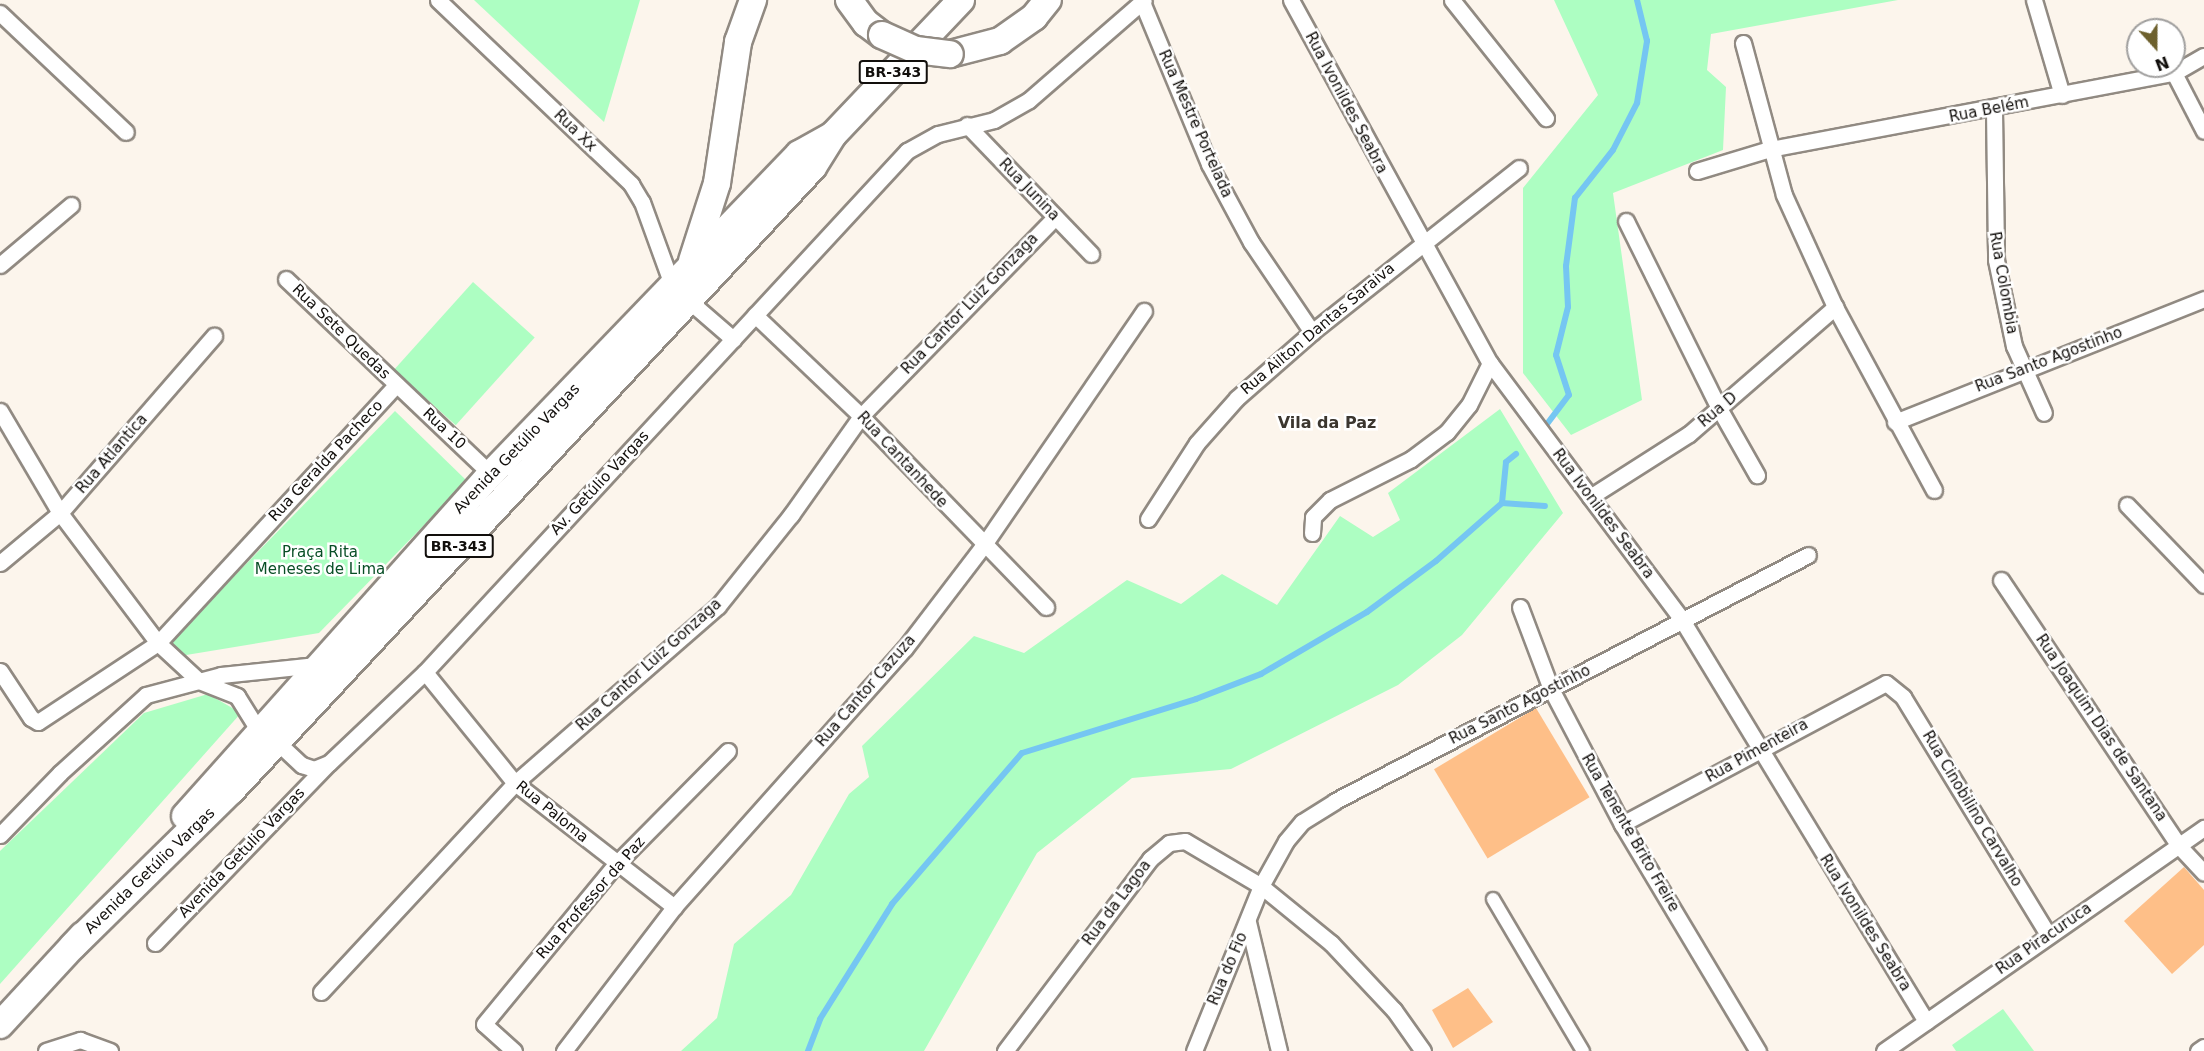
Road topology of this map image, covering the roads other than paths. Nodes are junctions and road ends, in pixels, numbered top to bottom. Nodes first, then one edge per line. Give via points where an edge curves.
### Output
1 (438, 0) edge
2 (753, 0) edge
3 (849, 0) edge
4 (961, 0) edge
5 (1048, 0) edge
6 (1291, 0) edge
7 (1452, 0) edge
8 (2034, 0) edge
9 (1143, 1) edge
10 (0, 13) edge
11 (1743, 43) dead end
12 (2204, 56) edge
13 (2186, 66) edge
14 (2149, 78) edge
15 (2177, 78) edge
16 (2062, 95) junction
17 (1994, 110) junction
18 (1546, 118) dead end
19 (967, 125) junction
20 (2204, 131) edge
21 (126, 132) dead end
22 (1770, 149) junction
23 (1519, 168) dead end
24 (1697, 171) dead end
25 (71, 205) dead end
26 (1055, 217) junction
27 (1626, 221) dead end
28 (1422, 242) junction
29 (1091, 254) dead end
30 (0, 265) edge
31 (286, 279) dead end
32 (682, 287) junction
33 (2204, 299) edge
34 (1835, 308) junction
35 (1144, 311) dead end
36 (755, 315) junction
37 (1312, 332) junction
38 (214, 336) dead end
39 (733, 339) junction
40 (1490, 363) junction
41 (2022, 369) junction
42 (396, 385) junction
43 (1720, 410) junction
44 (0, 411) edge
45 (2044, 413) dead end
46 (861, 416) junction
47 (1895, 422) junction
48 (491, 474) junction
49 (1757, 475) dead end
50 (1934, 490) dead end
51 (1590, 497) junction
52 (2127, 505) dead end
53 (60, 513) junction
54 (1148, 519) dead end
55 (1312, 533) dead end
56 (983, 546) junction
57 (1808, 555) dead end
58 (0, 563) edge
59 (2001, 580) dead end
60 (2204, 585) edge
61 (1046, 607) dead end
62 (1520, 607) dead end
63 (1682, 620) junction
64 (158, 643) junction
65 (316, 666) junction
66 (0, 671) edge
67 (425, 672) junction
68 (200, 681) junction
69 (1892, 685) joint
70 (1551, 690) junction
71 (268, 736) junction
72 (1759, 750) junction
73 (728, 751) dead end
74 (329, 763) junction
75 (515, 783) junction
76 (1622, 824) junction
77 (2204, 828) edge
78 (0, 835) edge
79 (2180, 847) junction
80 (616, 864) junction
81 (2204, 873) edge
82 (1261, 886) junction
83 (1494, 899) dead end
84 (674, 907) junction
85 (1248, 922) junction
86 (2048, 935) junction
87 (154, 943) dead end
88 (321, 992) dead end
89 (1926, 1022) junction
90 (0, 1025) edge
91 (2204, 1047) edge
92 (46, 1051) edge
93 (110, 1051) edge
94 (514, 1051) edge
95 (564, 1051) edge
96 (1005, 1051) edge
97 (1194, 1051) edge
98 (1280, 1051) edge
99 (1423, 1051) edge
100 (1583, 1051) edge
101 (1758, 1051) edge
102 (1884, 1051) edge
103 (2198, 1051) edge

1 - 32 street, Rua Xx via 631,184
2 - 32 highway via 738,42 717,183 701,242
3 - 5 highway, bridge via 866,23 882,35 916,50 950,54 1000,41 1034,17
4 - 32 highway, Avenida Getúlio Vargas / BR-343 via 833,135 800,154
6 - 28 street, Rua Ivonildes Seabra
7 - 18 street
8 - 16 street
9 - 19 street via 1029,100 994,120
9 - 37 street, Rua Mestre Portelada via 1209,164 1251,242
10 - 21 street
11 - 22 street
12 - 13 street, Rua Belém
14 - 16 street, Rua Belém
15 - 20 street
16 - 17 street, Rua Belém
17 - 22 street, Rua Belém
17 - 41 street, Rua Colombia via 1996,260
19 - 26 street, Rua Junina
19 - 36 street, Av. Getúlio Vargas via 938,134 907,151
22 - 24 street, Rua Belém
22 - 34 street via 1784,195
23 - 28 street, Rua Ailton Dantas Saraiva
25 - 30 street
26 - 29 street, Rua Junina
26 - 46 street, Rua Cantor Luiz Gonzaga
27 - 43 street
28 - 37 street, Rua Ailton Dantas Saraiva
28 - 40 street, Rua Ivonildes Seabra
31 - 42 street, Rua Sete Quedas
32 - 39 street
32 - 48 highway, Avenida Getúlio Vargas / BR-343
32 - 71 highway, Avenida Getúlio Vargas / BR-343
33 - 41 street, Rua Santo Agostinho
34 - 43 street, Rua D
34 - 47 street
35 - 56 street, Rua Cantor Cazuza
36 - 39 street, Av. Getúlio Vargas
36 - 46 street, Rua Cantanhede
37 - 54 street, Rua Ailton Dantas Saraiva via 1230,406 1197,444
38 - 53 street, Rua Atlantica
39 - 67 street, Av. Getúlio Vargas
40 - 51 street, Rua Ivonildes Seabra
40 - 55 street via 1469,405 1447,432 1411,459 1330,500 1313,517
41 - 45 street, Rua Colombia
41 - 47 street, Rua Santo Agostinho
42 - 48 street, Rua 10
42 - 64 street, Rua Geralda Pacheco
43 - 49 street
43 - 51 street, Rua D via 1658,456
44 - 53 street
46 - 56 street, Rua Cantanhede
46 - 75 street, Rua Cantor Luiz Gonzaga via 791,515 718,606
47 - 50 street
48 - 65 highway, Avenida Getúlio Vargas / BR-343
51 - 63 street, Rua Ivonildes Seabra
52 - 60 street
53 - 58 street, Rua Atlantica
53 - 64 street
56 - 61 street, Rua Cantanhede
56 - 84 street, Rua Cantor Cazuza via 905,648
57 - 63 street, Rua Santo Agostinho
59 - 79 street, Rua Joaquim Dias de Santana
62 - 70 street, Rua Tenente Brito Freire
63 - 70 street, Rua Santo Agostinho
63 - 72 street, Rua Ivonildes Seabra
64 - 66 street, Rua Geralda Pacheco via 38,722 31,718
64 - 68 street
65 - 68 street
65 - 71 highway, Avenida Getúlio Vargas / BR-343
67 - 74 street, Av. Getúlio Vargas
67 - 75 street, Rua Paloma
68 - 71 street via 237,696
68 - 78 street via 158,690 135,701
69 - 72 street, Rua Pimenteira via 1876,685
69 - 86 street, Rua Cinobilino Carvalho
70 - 76 street, Rua Tenente Brito Freire
70 - 82 street, Rua Santo Agostinho via 1335,801 1302,822 1286,841
71 - 74 street via 302,765 314,769
71 - 90 highway, Avenida Getúlio Vargas / BR-343
72 - 76 street, Rua Pimenteira
72 - 89 street, Rua Ivonildes Seabra
73 - 80 street, Rua Professor da Paz
74 - 87 street, Avenida Getulio Vargas
75 - 80 street, Rua Paloma
75 - 88 street, Rua Cantor Luiz Gonzaga
76 - 101 street, Rua Tenente Brito Freire
77 - 79 street, Rua Piracuruca
79 - 81 street, Rua Joaquim Dias de Santana
79 - 86 street, Rua Piracuruca
80 - 84 street, Rua Paloma
80 - 94 street, Rua Professor da Paz via 484,1024
82 - 85 street, Rua do Fio
82 - 96 street, Rua da Lagoa via 1185,842 1161,847
82 - 99 street, Rua da Lagoa via 1331,943 1394,1010
83 - 100 street
84 - 95 street, Rua Cantor Cazuza
85 - 97 street, Rua do Fio
85 - 98 street
86 - 89 street, Rua Piracuruca
89 - 102 street, Rua Piracuruca
91 - 103 street
92 - 93 street via 80,1040

